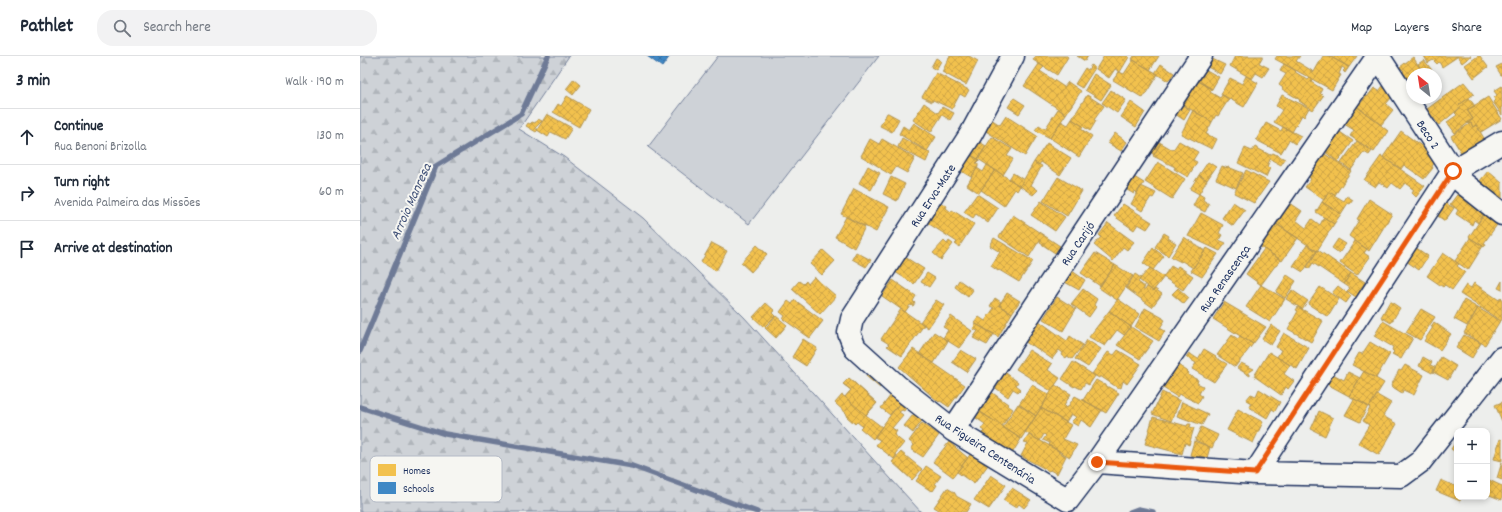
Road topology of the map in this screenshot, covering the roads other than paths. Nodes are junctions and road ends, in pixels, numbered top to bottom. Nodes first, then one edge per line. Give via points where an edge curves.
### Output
1 (1013, 56) edge
2 (1201, 56) edge
3 (1378, 56) edge
4 (1502, 142) edge
5 (1453, 171) junction
6 (1502, 214) edge
7 (849, 333) joint
8 (1502, 358) edge
9 (953, 430) junction
10 (1097, 462) junction
11 (1255, 473) junction
12 (1068, 506) edge

1 - 7 street, Rua Erva-Mate via 971,134 852,319
2 - 9 street, Rua Carijó
3 - 5 street, Beco 2
3 - 10 street, Rua Renascença
4 - 5 street
5 - 6 street, Beco 2 via 1463,183
5 - 11 street
7 - 9 street, Rua Figueira Centenária via 855,348 897,386
8 - 11 street via 1420,462 1401,476
9 - 12 street, Rua Figueira Centenária
10 - 11 street
10 - 12 street, Rua Renascença

